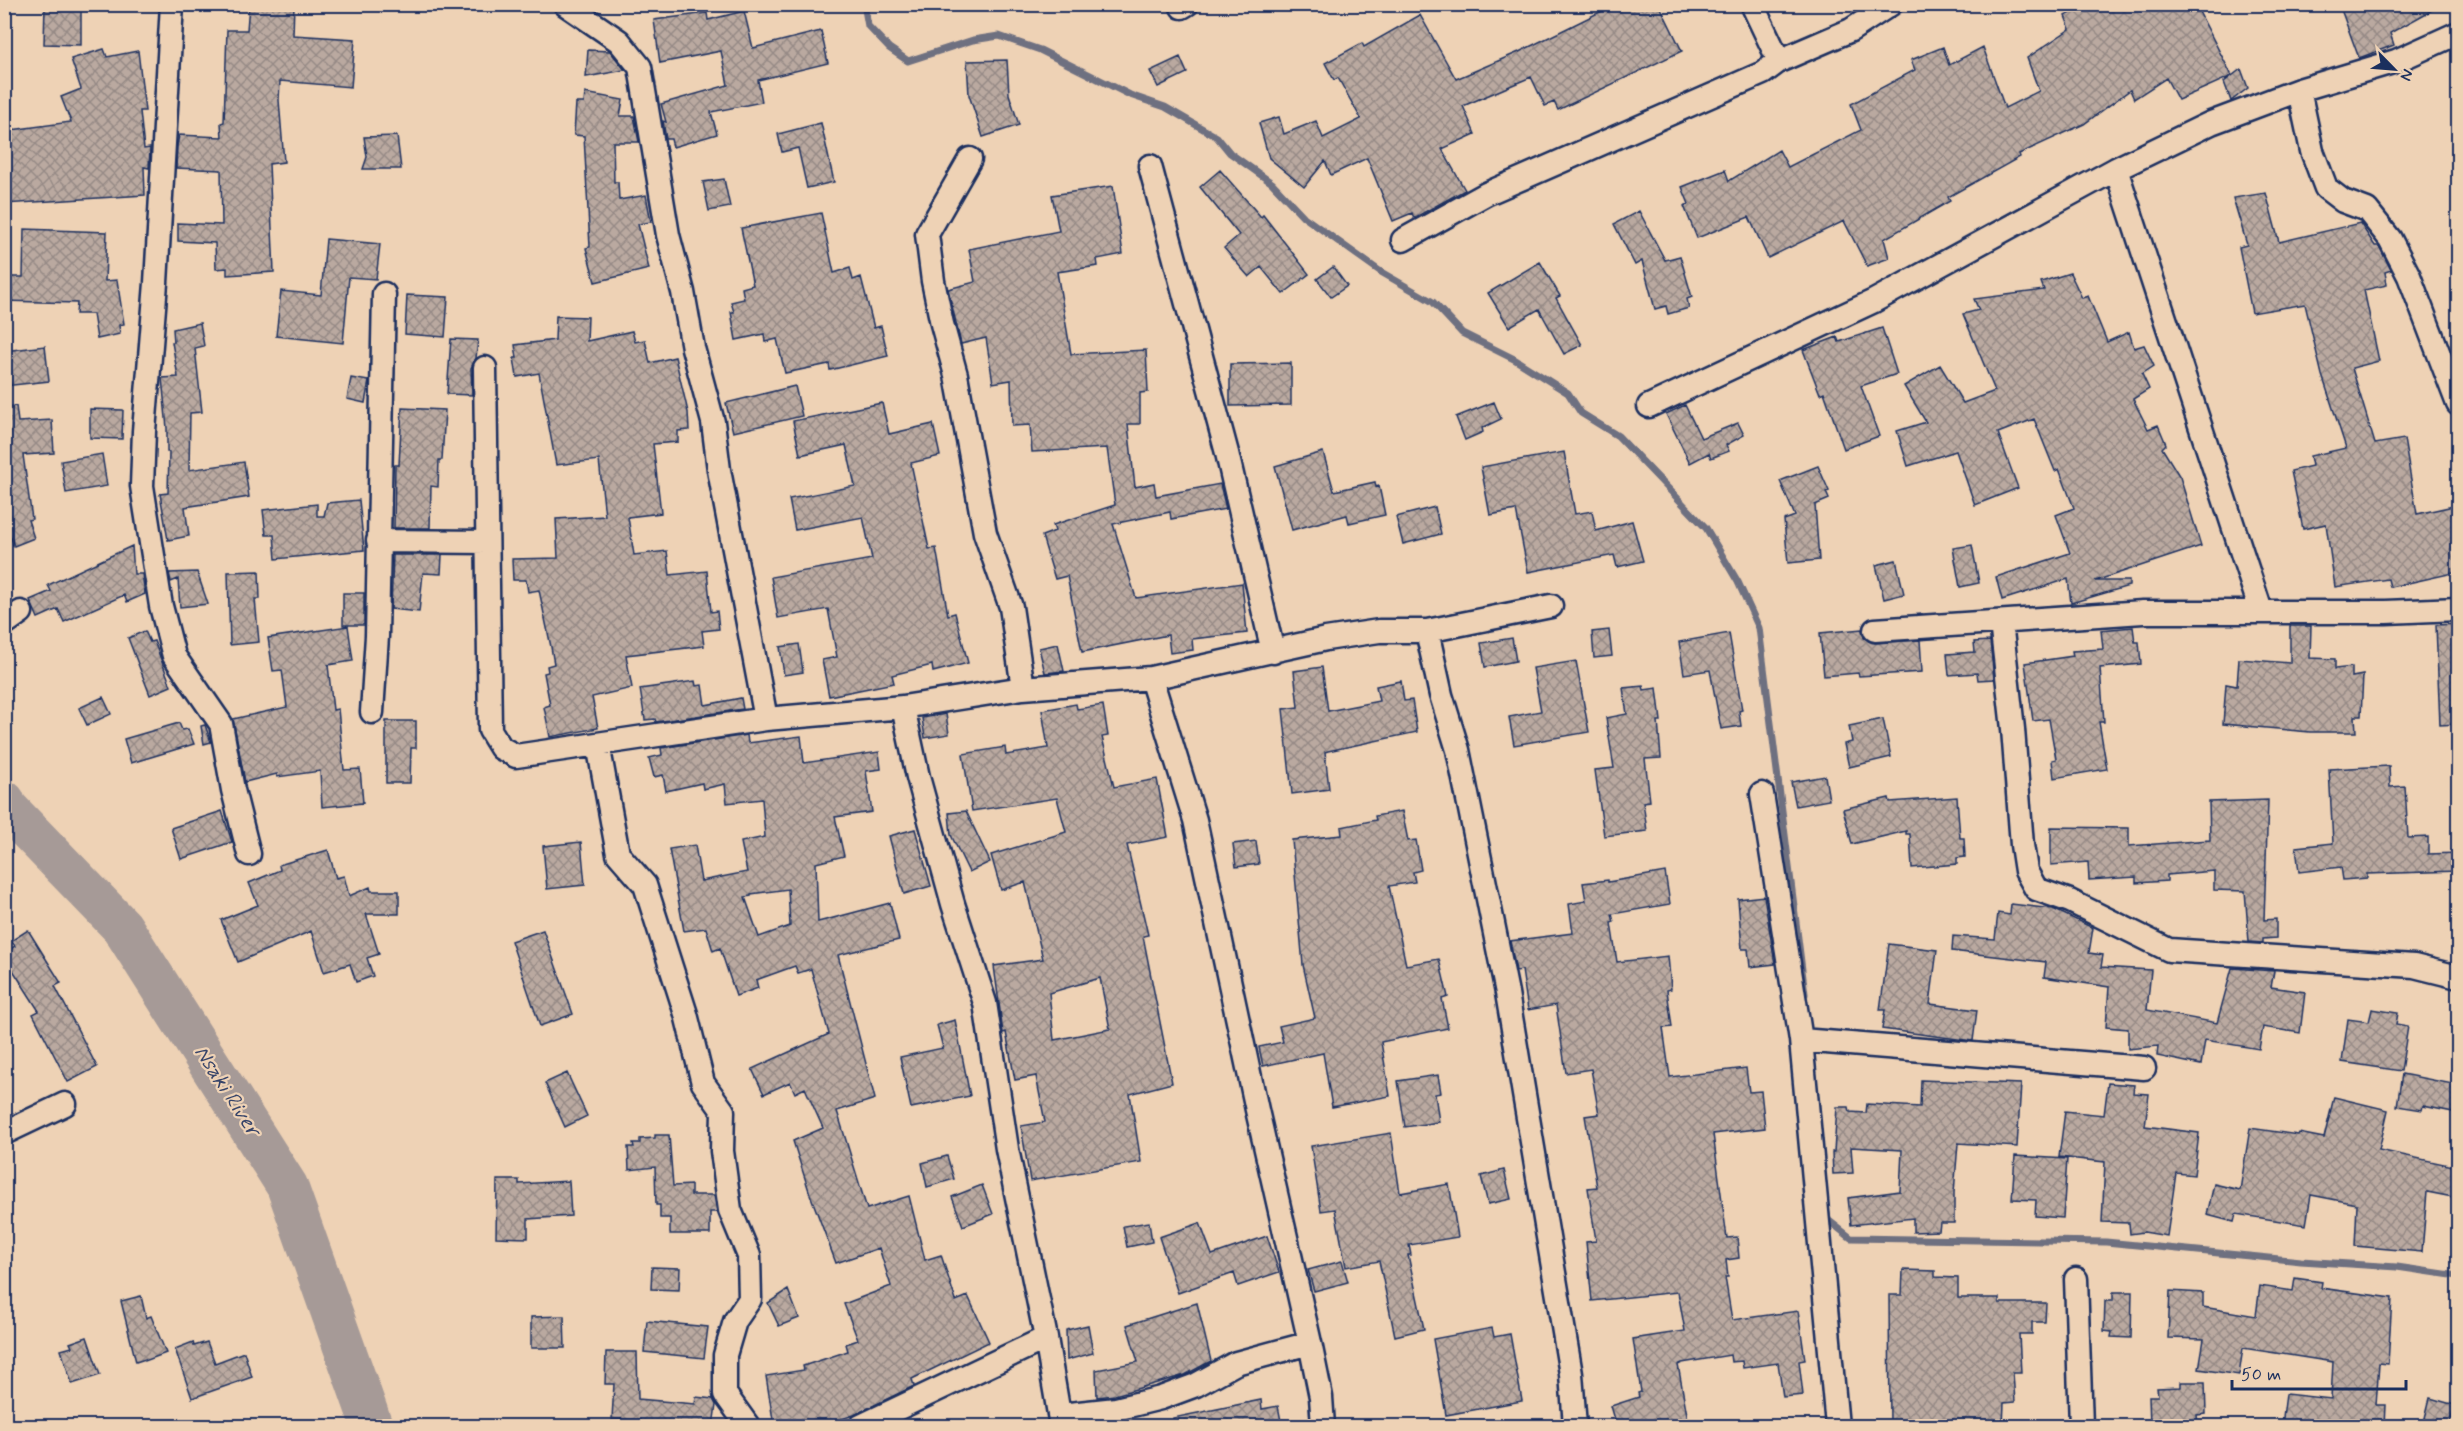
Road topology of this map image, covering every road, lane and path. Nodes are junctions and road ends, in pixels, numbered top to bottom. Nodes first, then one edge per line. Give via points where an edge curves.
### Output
1 (172, 4) edge
2 (565, 4) edge
3 (1752, 4) edge
4 (1891, 4) edge
5 (2458, 33) edge
6 (1779, 61) junction
7 (2299, 90) junction
8 (970, 159) dead end
9 (1150, 166) dead end
10 (2116, 169) junction
11 (1403, 240) dead end
12 (384, 294) dead end
13 (485, 368) dead end
14 (2458, 404) edge
15 (1649, 406) dead end
16 (378, 541) junction
17 (487, 542) junction
18 (1551, 606) dead end
19 (2458, 609) edge
20 (2261, 611) junction
21 (2001, 622) junction
22 (1875, 630) dead end
23 (1427, 631) junction
24 (1273, 652) junction
25 (1151, 678) junction
26 (1023, 688) junction
27 (903, 707) junction
28 (372, 712) dead end
29 (766, 719) junction
30 (598, 744) junction
31 (1762, 794) dead end
32 (249, 854) dead end
33 (2458, 977) edge
34 (1801, 1040) junction
35 (2144, 1068) dead end
36 (65, 1104) dead end
37 (4, 1133) edge
38 (2076, 1279) dead end
39 (1046, 1338) junction
40 (1310, 1343) junction
41 (1060, 1421) edge
42 (748, 1426) edge
43 (861, 1426) edge
44 (1323, 1426) edge
45 (1575, 1426) edge
46 (1837, 1426) edge
47 (2081, 1426) edge

1 - 32 street via 142,486 161,606 174,656 221,724
2 - 29 street via 619,41 640,67 666,223 713,422
3 - 6 street
4 - 6 street via 1851,30
5 - 7 street via 2396,61
6 - 11 street via 1763,73 1486,194
7 - 10 street via 2211,123
7 - 14 street via 2312,151 2326,188 2343,201 2367,210 2390,238 2409,276
8 - 26 street via 927,234 933,281 956,375 985,533 1011,607
9 - 24 street via 1227,453
10 - 15 street via 1874,301
10 - 20 street
12 - 16 street
13 - 17 street
16 - 17 street
16 - 28 street
17 - 30 street via 490,730 501,748 516,756
18 - 23 street
19 - 20 street
20 - 21 street via 2143,612
21 - 22 street
21 - 33 street via 2022,845 2026,871 2036,889 2070,901 2169,950 2414,966
23 - 24 street via 1379,631
23 - 45 street via 1458,750 1508,993 1571,1374
24 - 25 street
25 - 26 street
25 - 40 street via 1195,820
26 - 27 street
27 - 29 street
27 - 39 street via 928,812 985,1003 1006,1149
29 - 30 street
30 - 42 street via 618,854 645,885 686,1014 703,1083 723,1111 722,1151 730,1210 749,1256 750,1299 735,1321 725,1355 725,1394
31 - 34 street
34 - 35 street
34 - 46 street
36 - 37 street
38 - 47 street
39 - 41 street
39 - 43 street
40 - 41 street via 1236,1363 1161,1398
40 - 44 street

